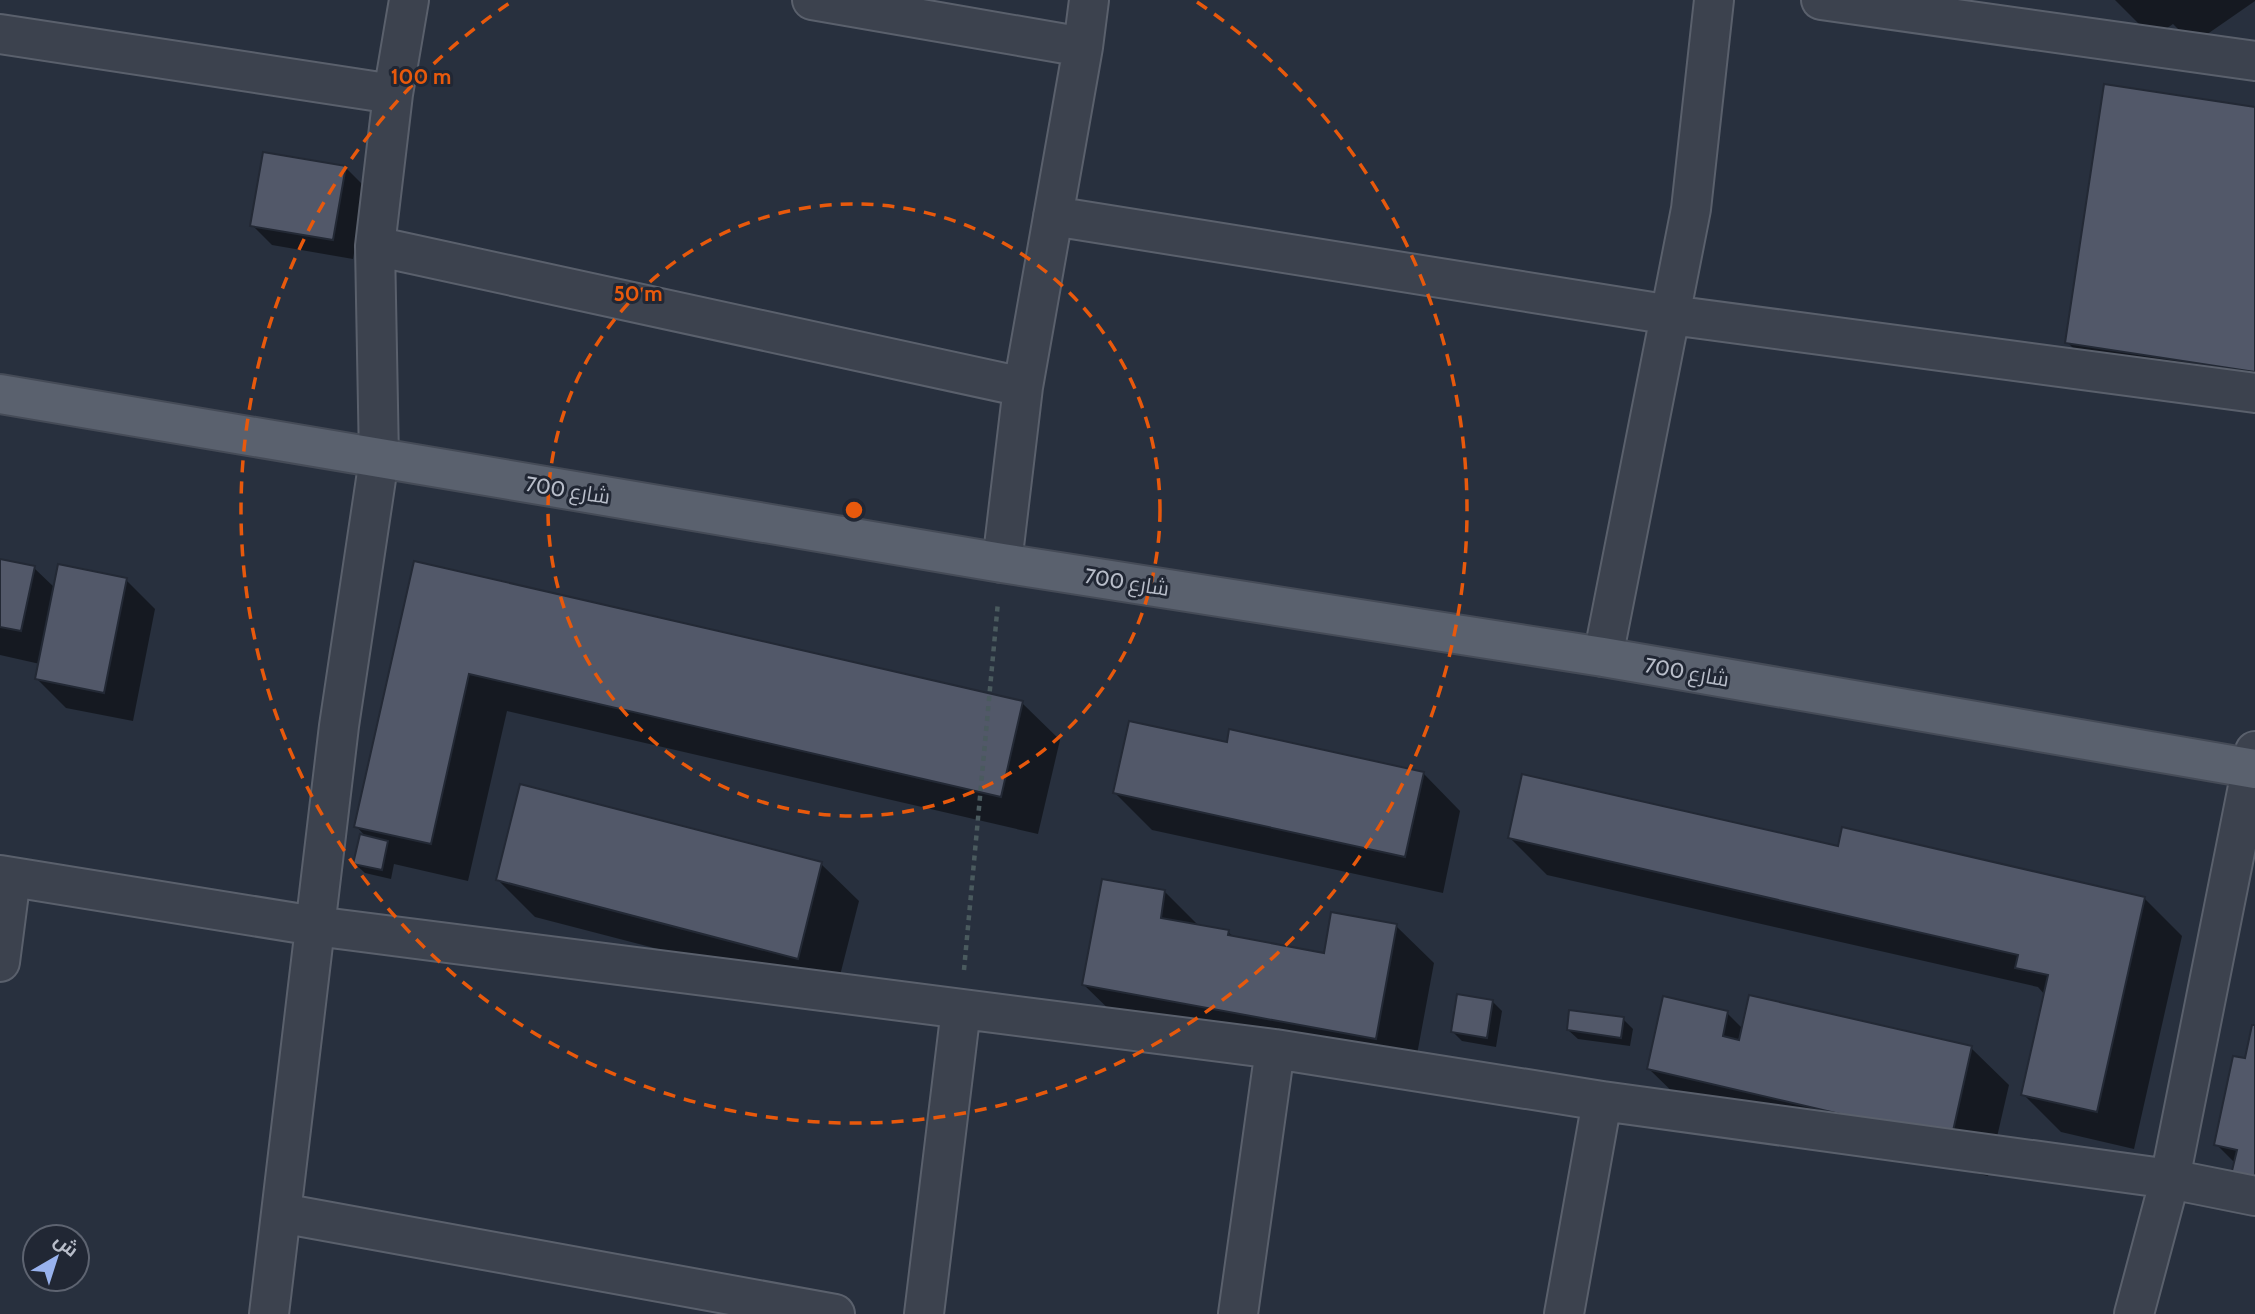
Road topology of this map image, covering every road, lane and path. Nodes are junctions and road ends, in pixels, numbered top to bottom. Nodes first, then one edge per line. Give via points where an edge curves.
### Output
1 (409, 0) edge
2 (812, 0) edge
3 (1089, 0) edge
4 (1714, 0) edge
5 (1821, 0) edge
6 (0, 34) edge
7 (1083, 47) junction
8 (2255, 61) edge
9 (393, 94) junction
10 (1053, 216) junction
11 (375, 246) junction
12 (1671, 315) junction
13 (1023, 387) junction
14 (2255, 393) edge
15 (0, 394) edge
16 (379, 459) junction
17 (1002, 563) junction
18 (1603, 657) junction
19 (2254, 763) edge
20 (6, 876) edge
21 (315, 926) junction
22 (0, 962) edge
23 (961, 1009) junction
24 (1275, 1049) junction
25 (1602, 1101) junction
26 (2170, 1179) junction
27 (2255, 1196) edge
28 (281, 1213) junction
29 (269, 1314) edge
30 (835, 1314) edge
31 (924, 1314) edge
32 (1238, 1314) edge
33 (1564, 1314) edge
34 (2133, 1314) edge

1 - 9 street
2 - 7 street
3 - 7 street
4 - 12 street via 1692,209
5 - 8 street
6 - 9 street
7 - 10 street
9 - 11 street
10 - 12 street
10 - 13 street
11 - 13 street
11 - 16 street
12 - 14 street
12 - 18 street
13 - 17 street
15 - 16 main road, شارع 700
16 - 17 main road, شارع 700
16 - 21 street
17 - 18 main road, شارع 700
17 - 23 path
18 - 19 main road, شارع 700
19 - 26 street
20 - 21 street
20 - 22 street
21 - 23 street
21 - 28 street
23 - 24 street
23 - 31 street
24 - 25 street
24 - 32 street
25 - 26 street
25 - 33 street
26 - 27 street
26 - 34 street
28 - 29 street
28 - 30 street

